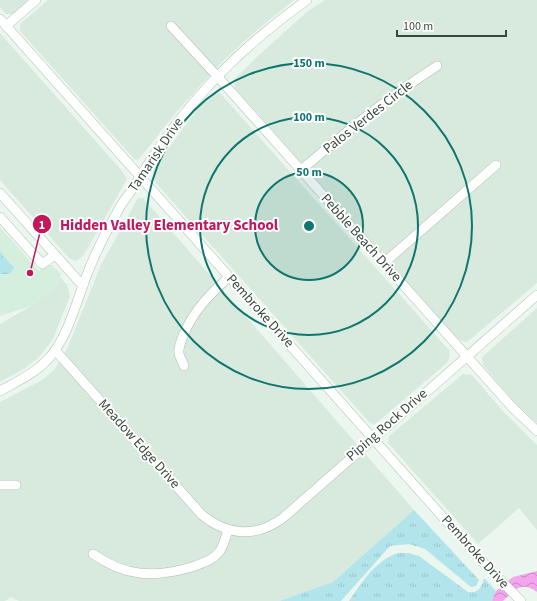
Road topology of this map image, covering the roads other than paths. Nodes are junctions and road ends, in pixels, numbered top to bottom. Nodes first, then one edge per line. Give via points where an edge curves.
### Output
1 (36, 0) edge
2 (306, 0) edge
3 (0, 19) edge
4 (6, 26) junction
5 (171, 26) dead end
6 (437, 66) dead end
7 (217, 76) junction
8 (496, 165) dead end
9 (301, 170) junction
10 (140, 176) junction
11 (0, 193) edge
12 (0, 217) edge
13 (55, 255) junction
14 (384, 263) junction
15 (229, 277) junction
16 (83, 286) junction
17 (537, 295) edge
18 (55, 350) junction
19 (466, 356) junction
20 (184, 366) dead end
21 (0, 391) edge
22 (537, 431) edge
23 (373, 438) junction
24 (0, 485) edge
25 (16, 485) dead end
26 (228, 530) junction
27 (94, 554) dead end
28 (521, 601) edge

1 - 4 street
2 - 7 street, Tamarisk Drive via 253,42
3 - 4 street, Pembroke Drive
4 - 10 street, Pembroke Drive
5 - 7 street, Pebble Beach Drive
6 - 9 street, Palos Verdes Circle via 355,124
7 - 9 street, Pebble Beach Drive
7 - 10 street, Tamarisk Drive via 172,129
8 - 14 street
9 - 14 street, Pebble Beach Drive
10 - 15 street, Pembroke Drive
10 - 16 street, Tamarisk Drive via 100,243
11 - 13 street
12 - 13 street via 42,264
13 - 16 street
14 - 19 street, Pebble Beach Drive
15 - 20 street via 202,304 189,324 179,353
15 - 23 street, Pembroke Drive
16 - 18 street, Tamarisk Drive via 66,330
17 - 19 street, Piping Rock Drive
18 - 21 street, Tamarisk Drive via 40,367
18 - 26 street, Meadow Edge Drive via 202,515 210,522
19 - 22 street, Pebble Beach Drive
19 - 23 street, Piping Rock Drive
23 - 26 street, Piping Rock Drive via 278,522 254,531
23 - 28 street, Pembroke Drive
24 - 25 street
26 - 27 street via 223,545 213,558 164,574 128,571 115,567

